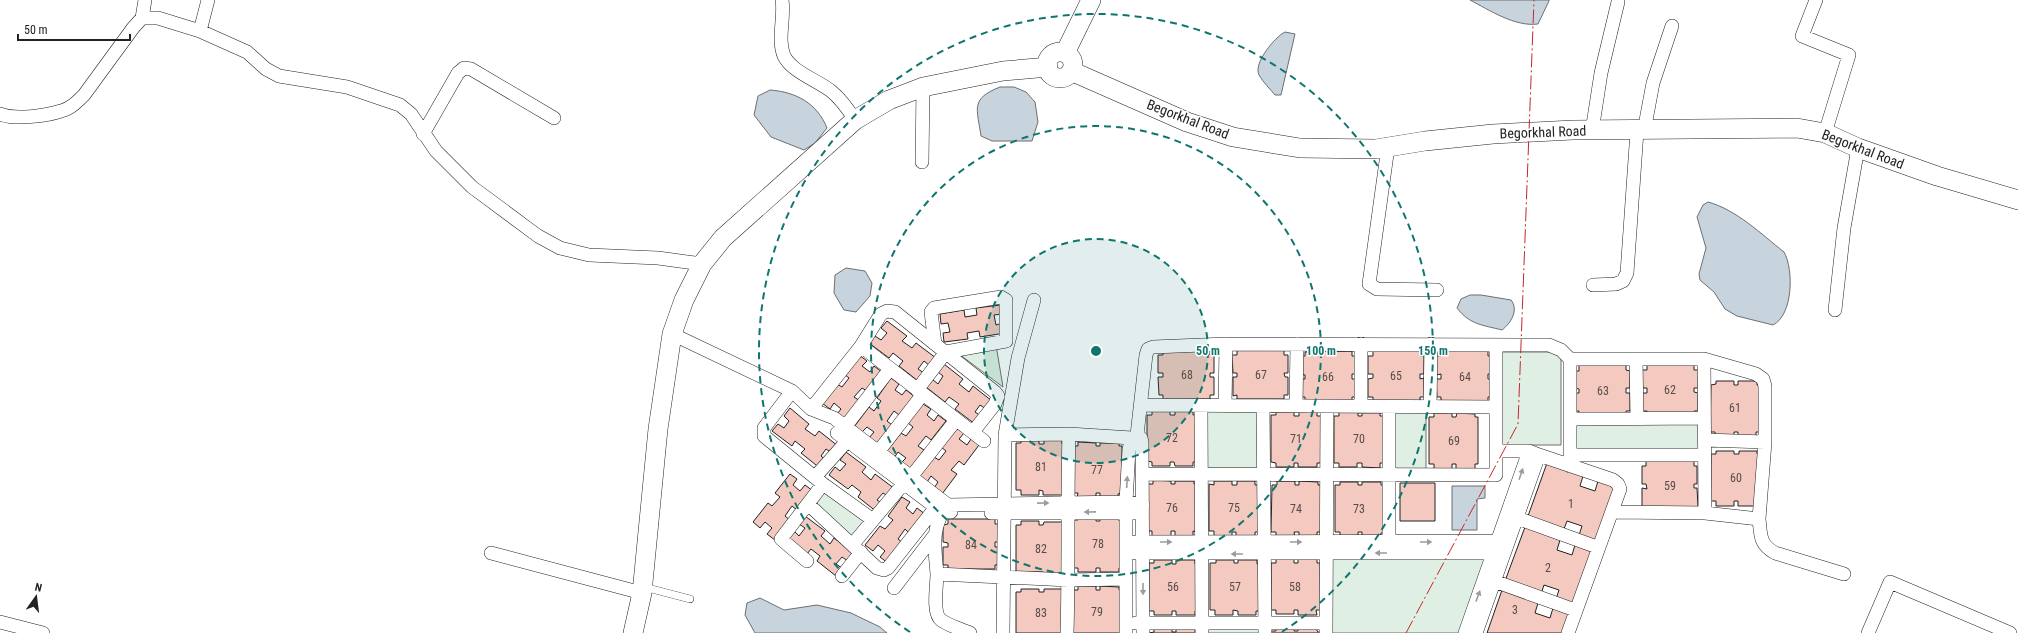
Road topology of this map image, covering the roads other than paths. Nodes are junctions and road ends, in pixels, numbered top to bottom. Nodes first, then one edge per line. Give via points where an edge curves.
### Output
1 (146, 0) edge
2 (208, 0) edge
3 (782, 0) edge
4 (1091, 0) edge
5 (1816, 0) edge
6 (1618, 2) dead end
7 (142, 18) junction
8 (1672, 26) dead end
9 (200, 31) junction
10 (1068, 62) junction
11 (923, 87) junction
12 (0, 114) edge
13 (554, 118) dead end
14 (855, 120) junction
15 (1592, 131) junction
16 (1640, 131) junction
17 (1825, 133) junction
18 (423, 134) junction
19 (1388, 147) junction
20 (1858, 148) junction
21 (922, 162) dead end
22 (2018, 200) edge
23 (702, 264) junction
24 (1593, 285) dead end
25 (1437, 290) dead end
26 (1034, 300) dead end
27 (1835, 310) dead end
28 (672, 334) junction
29 (935, 344) junction
30 (1226, 344) junction
31 (1297, 344) junction
32 (1361, 344) junction
33 (1431, 344) junction
34 (1496, 345) junction
35 (860, 346) junction
36 (946, 352) junction
37 (1636, 359) junction
38 (1704, 359) junction
39 (1570, 360) junction
40 (890, 369) junction
41 (792, 391) junction
42 (920, 392) junction
43 (1142, 405) junction
44 (1201, 406) junction
45 (1225, 406) junction
46 (1263, 406) junction
47 (1296, 406) junction
48 (1327, 407) junction
49 (1360, 407) junction
50 (1389, 407) junction
51 (1430, 407) junction
52 (1496, 407) junction
53 (816, 411) junction
54 (1570, 418) junction
55 (1637, 418) junction
56 (1704, 418) junction
57 (956, 420) junction
58 (845, 427) junction
59 (973, 432) junction
60 (1069, 434) junction
61 (1005, 435) junction
62 (1134, 437) junction
63 (848, 440) junction
64 (1704, 440) junction
65 (984, 441) dead end
66 (1765, 442) junction
67 (1496, 451) junction
68 (878, 452) junction
69 (1534, 453) junction
70 (1704, 455) junction
71 (1570, 460) junction
72 (1143, 474) junction
73 (1201, 474) junction
74 (1263, 474) junction
75 (1327, 474) junction
76 (1389, 474) junction
77 (819, 480) junction
78 (907, 480) junction
79 (808, 504) junction
80 (1126, 507) junction
81 (942, 508) junction
82 (1004, 508) junction
83 (1067, 508) junction
84 (1143, 509) junction
85 (1613, 512) junction
86 (1705, 513) junction
87 (1517, 518) junction
88 (1759, 519) junction
89 (873, 520) junction
90 (934, 536) junction
91 (1389, 542) junction
92 (1501, 547) junction
93 (1598, 547) junction
94 (857, 548) junction
95 (1127, 548) junction
96 (1143, 548) junction
97 (1202, 548) junction
98 (1264, 548) junction
99 (1326, 548) junction
100 (491, 553) dead end
101 (807, 561) dead end
102 (937, 574) junction
103 (1844, 574) dead end
104 (842, 576) dead end
105 (1003, 576) junction
106 (1126, 579) junction
107 (1069, 580) junction
108 (1494, 581) junction
109 (894, 588) dead end
110 (642, 590) junction
111 (690, 599) dead end
112 (1575, 610) junction
113 (0, 622) edge
114 (1126, 628) edge
115 (1143, 628) edge
116 (1202, 628) edge
117 (1265, 628) edge
118 (1326, 628) edge
119 (43, 633) edge
120 (633, 633) edge
121 (970, 633) edge
122 (1003, 633) edge
123 (1067, 633) edge
124 (1465, 633) edge
125 (1476, 633) edge
126 (1568, 633) edge
127 (1868, 633) edge
128 (2010, 633) edge

1 - 7 street
2 - 9 street
3 - 14 street via 784,55 789,63 832,92 844,103
4 - 10 street
5 - 17 street via 1802,36 1849,55
6 - 15 street via 1599,80
7 - 9 street via 158,18
7 - 12 street via 75,104 62,111 19,117
8 - 16 street
9 - 18 street via 247,52 266,69 279,76 347,87 400,105 411,114
10 - 11 street via 1065,76 1057,77 1048,67 1003,71
10 - 19 street, Begorkhal Road via 1187,122 1233,137 1300,148
11 - 14 street via 889,100
11 - 21 street
13 - 18 street via 471,69 464,68 458,73
14 - 23 street via 723,238
15 - 16 street, Begorkhal Road
15 - 19 street, Begorkhal Road via 1493,134
16 - 17 street, Begorkhal Road via 1797,128
16 - 24 street via 1626,273 1623,281 1616,284
17 - 20 street, Begorkhal Road
18 - 23 street via 451,168 472,187 538,236 560,248 588,255 658,258
19 - 25 street via 1369,284 1376,289
20 - 22 street, Begorkhal Road via 1937,176
20 - 27 street via 1844,228
23 - 28 street via 684,300
26 - 61 street via 1018,358
28 - 41 street
28 - 110 street via 658,429
29 - 35 street via 895,312 890,311 881,314
29 - 36 street
29 - 36 street via 931,312 934,308 1004,298 1006,300 1006,341
30 - 31 street
30 - 43 street via 1148,349
30 - 45 street
31 - 32 street
31 - 47 street
32 - 33 street
32 - 49 street
33 - 34 street
33 - 51 street
34 - 39 street via 1548,345 1561,350
34 - 52 street
35 - 40 street
35 - 53 street
36 - 42 street
36 - 59 street via 998,396 995,404
37 - 38 street
37 - 39 street
37 - 55 street
38 - 56 street
38 - 66 street via 1756,374 1763,379
39 - 54 street
40 - 42 street
40 - 58 street
41 - 53 street
41 - 77 street via 764,428 763,433
42 - 57 street
42 - 68 street
43 - 44 street
43 - 62 street
44 - 45 street
44 - 73 street
45 - 46 street
46 - 47 street
46 - 74 street
47 - 48 street
48 - 49 street
48 - 75 street
49 - 50 street
50 - 51 street
50 - 76 street
51 - 52 street
52 - 67 street
53 - 58 street via 834,418
53 - 63 street via 829,426
54 - 55 street
54 - 71 street
55 - 56 street
56 - 64 street
57 - 59 street
57 - 78 street
58 - 68 street
59 - 65 street
60 - 61 street
60 - 62 street
60 - 83 street
61 - 82 street
62 - 72 street via 1141,438 1142,442
80 -> 62 street via 1129,449
63 - 77 street
63 - 78 street
64 - 66 street
64 - 70 street
66 - 88 street
67 - 69 street
67 - 76 street via 1496,475
68 - 78 street
69 - 71 street
69 - 87 street
92 -> 69 street
70 - 71 street
70 - 86 street
71 - 85 street via 1618,484 1620,494
72 - 73 street
72 - 84 street
73 - 74 street
73 - 97 street
74 - 75 street
74 - 98 street
75 - 76 street
75 - 99 street
76 - 91 street
77 - 79 street
77 - 89 street
78 - 81 street
78 - 89 street
79 - 94 street
79 - 101 street via 780,539
80 - 83 street
80 - 84 street
80 - 95 street
81 - 82 street
81 - 90 street
81 - 94 street via 888,568 880,570
82 - 83 street
82 - 105 street
83 - 107 street
84 - 96 street
85 - 86 street
85 - 93 street
86 - 88 street
87 - 92 street
87 - 93 street
88 - 103 street via 1762,544 1767,549
89 - 94 street
90 - 102 street
90 - 109 street
91 -> 92 street
91 - 99 street
92 -> 99 street
92 - 108 street
124 -> 92 street
93 - 112 street
94 - 104 street
95 - 96 street
95 - 106 street
96 - 97 street
96 -> 115 street
97 - 98 street
97 - 116 street
98 - 99 street
98 - 117 street
99 - 118 street
100 - 110 street
102 - 105 street
102 - 121 street via 938,617
105 - 107 street
105 - 122 street
106 - 107 street
106 - 114 street
107 - 123 street
108 - 112 street
108 - 125 street
110 - 111 lane
110 - 120 street
112 - 126 street
113 - 119 street
114 - 115 street
115 - 116 street
116 - 117 street
117 - 118 street
127 - 128 street via 1890,582

